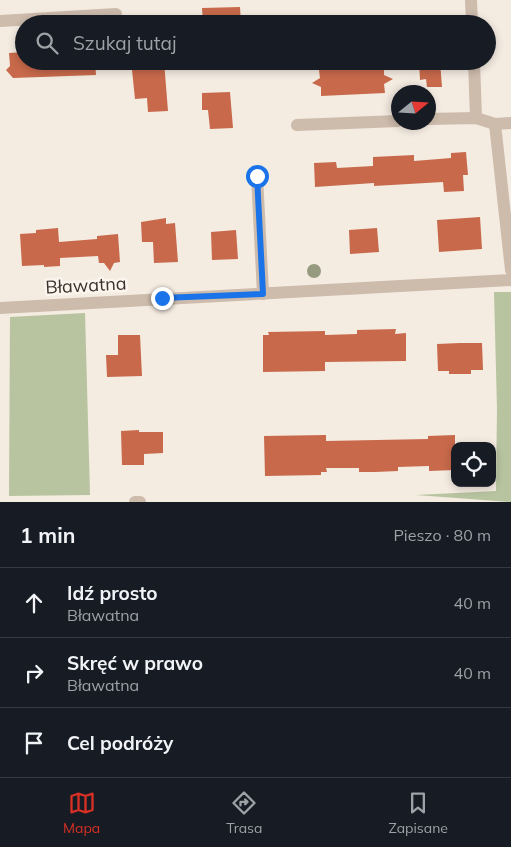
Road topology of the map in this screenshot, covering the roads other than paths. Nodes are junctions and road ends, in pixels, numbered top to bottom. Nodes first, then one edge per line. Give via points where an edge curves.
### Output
1 (472, 0) edge
2 (116, 14) dead end
3 (102, 15) edge
4 (472, 15) edge
5 (15, 21) edge
6 (0, 22) edge
7 (474, 70) edge
8 (476, 118) junction
9 (436, 120) edge
10 (391, 121) edge
11 (511, 122) edge
12 (495, 124) junction
13 (297, 125) dead end
14 (257, 176) dead end
15 (511, 270) edge
16 (511, 280) edge
17 (263, 294) junction
18 (0, 308) edge
19 (135, 502) edge
20 (140, 502) edge

1 - 4 street
2 - 3 street
5 - 6 street
7 - 8 street
8 - 9 street
8 - 12 street
10 - 13 street
11 - 12 street
12 - 15 street
14 - 17 street
16 - 17 street, Bławatna
17 - 18 street, Bławatna
19 - 20 street

